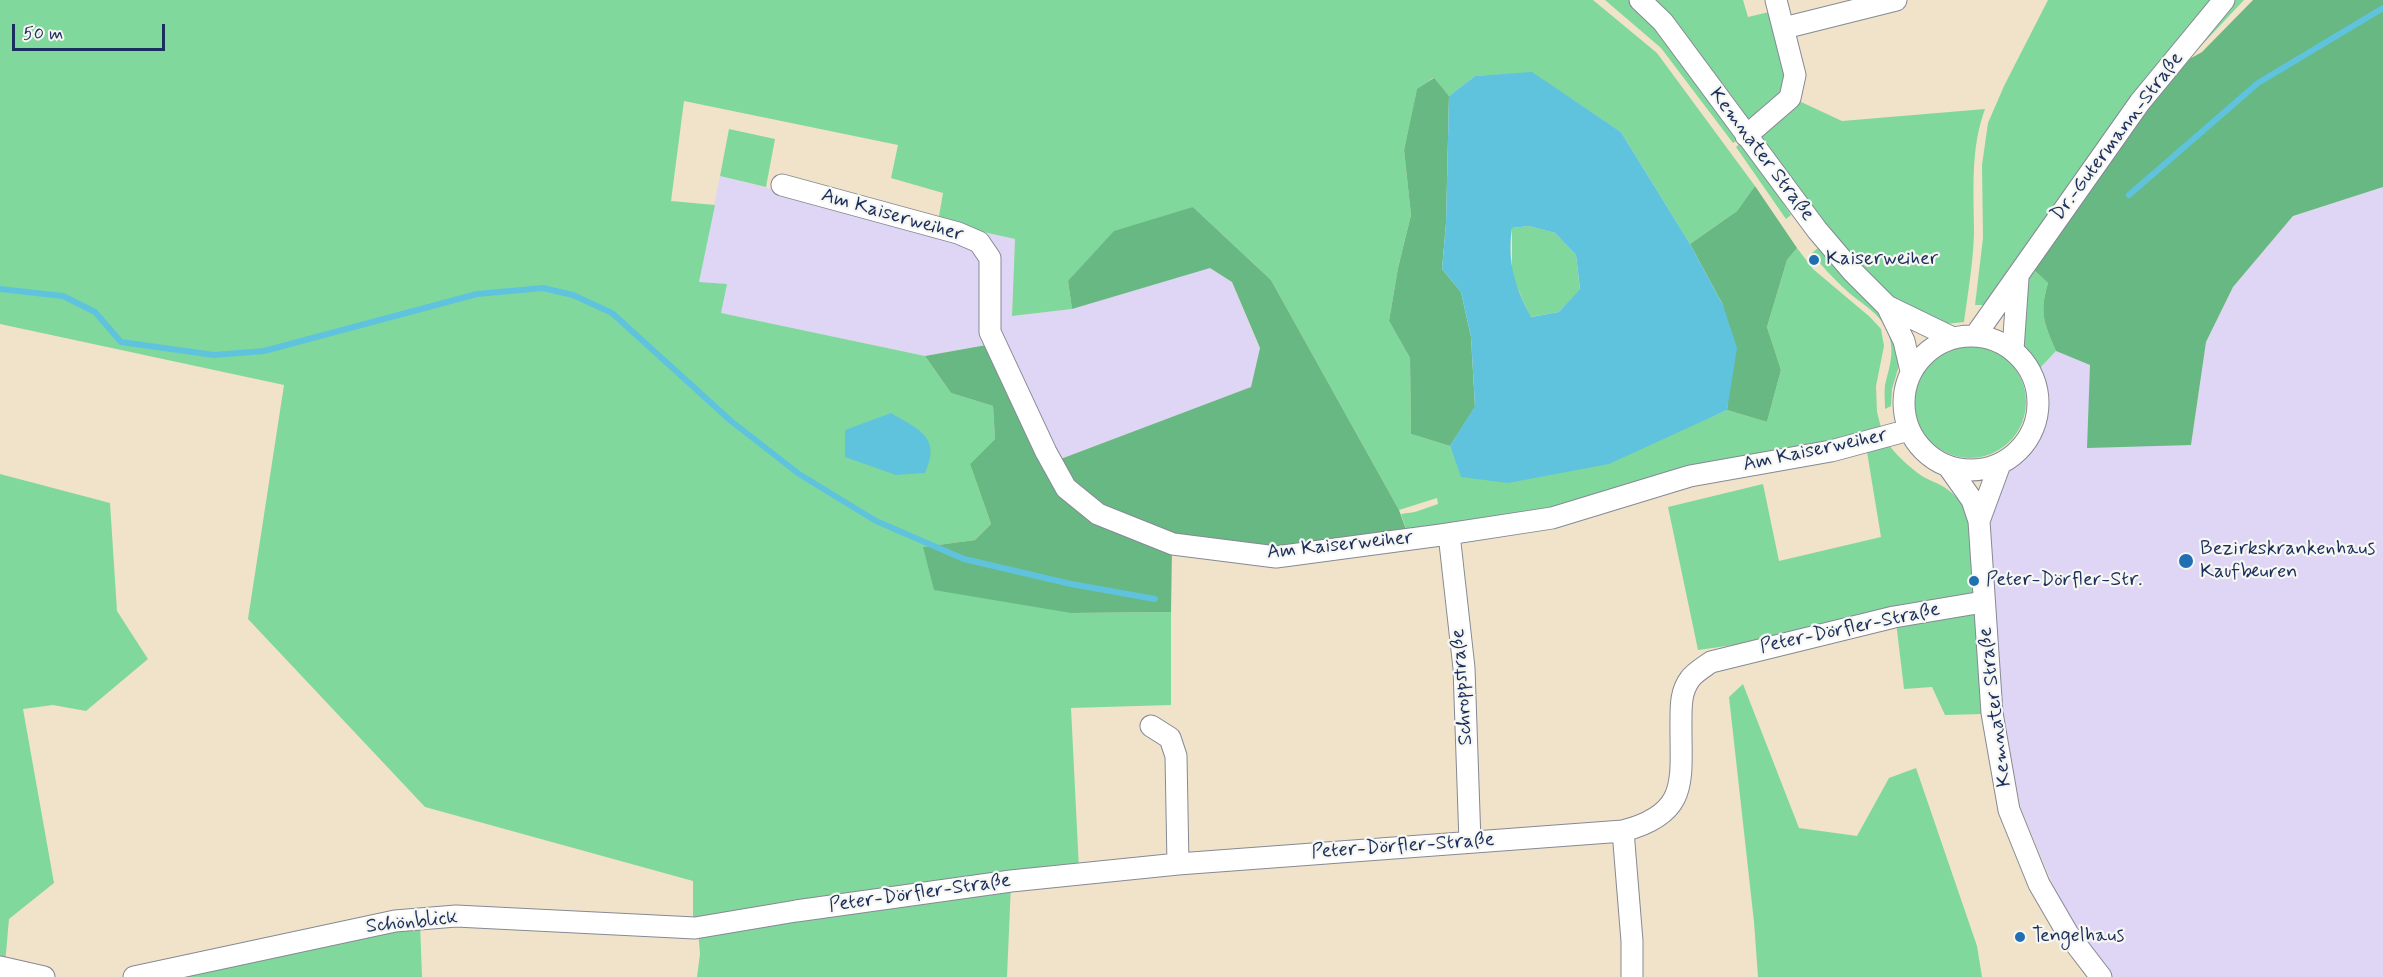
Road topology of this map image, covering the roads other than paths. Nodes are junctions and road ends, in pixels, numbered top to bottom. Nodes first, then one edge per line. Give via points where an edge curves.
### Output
1 (1640, 0) edge
2 (1776, 0) edge
3 (1896, 0) edge
4 (2224, 0) edge
5 (1784, 28) junction
6 (1746, 136) junction
7 (782, 185) dead end
8 (2018, 278) junction
9 (1887, 306) junction
10 (1975, 336) junction
11 (1953, 338) junction
12 (2013, 350) junction
13 (1911, 371) junction
14 (1909, 430) junction
15 (2000, 464) junction
16 (1948, 466) junction
17 (1979, 521) junction
18 (1449, 534) junction
19 (1983, 602) junction
20 (1151, 726) dead end
21 (1623, 831) junction
22 (1470, 842) junction
23 (1178, 864) junction
24 (696, 928) joint
25 (0, 967) edge
26 (44, 977) edge
27 (134, 977) edge
28 (1632, 977) edge
29 (2101, 977) edge

1 - 6 street, Kemnater Straße via 1663,22
2 - 5 street
3 - 5 street
4 - 8 street, Dr.-Gutermann-Straße via 2140,102
5 - 6 street via 1794,75 1790,98
6 - 9 street, Kemnater Straße via 1817,230
7 - 18 street, Am Kaiserweiher via 979,242 990,258 990,332 1066,488 1098,514 1173,544 1276,557
8 - 10 street, Dr.-Gutermann-Straße
8 - 12 street, Dr.-Gutermann-Straße
9 - 11 street, Kemnater Straße
9 - 13 street, Kemnater Straße via 1905,341
10 - 11 street
10 - 12 street via 1995,340
11 - 13 street via 1927,351
12 - 15 street via 2028,366 2036,386 2038,407 2025,442
13 - 14 street via 1904,400
14 - 16 street via 1925,452
14 - 18 street, Am Kaiserweiher via 1831,451 1690,476 1552,518
15 - 16 street via 1977,470
15 - 17 street, Kemnater Straße
16 - 17 street, Kemnater Straße via 1972,500
17 - 19 street, Kemnater Straße
18 - 22 street, Schroppstraße via 1464,668
19 - 21 street, Peter-Dörfler-Straße via 1894,617 1711,662 1690,679 1682,698 1680,785 1669,809 1644,825
19 - 29 street, Kemnater Straße via 1992,713 2009,810 2039,884 2068,934
20 - 23 street via 1170,738 1176,756
21 - 22 street, Peter-Dörfler-Straße
21 - 28 street
22 - 23 street, Peter-Dörfler-Straße
23 - 24 street, Peter-Dörfler-Straße via 1011,881
24 - 27 street, Schönblick via 456,916 422,918
25 - 26 street

